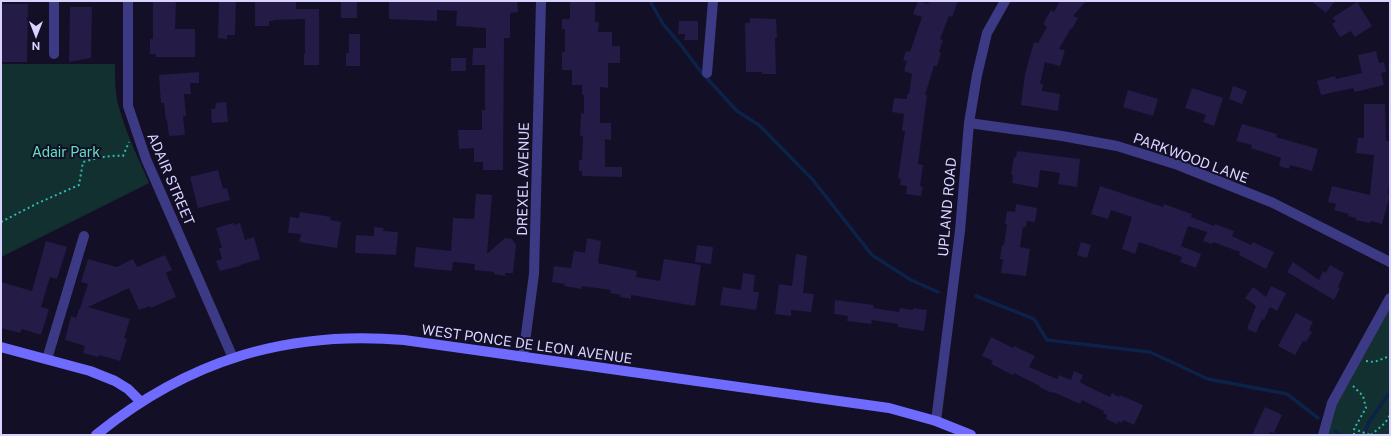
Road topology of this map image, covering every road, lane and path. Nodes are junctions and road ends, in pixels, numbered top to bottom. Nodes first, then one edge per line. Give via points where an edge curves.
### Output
1 (54, 1) edge
2 (128, 1) edge
3 (541, 1) edge
4 (712, 1) edge
5 (1005, 1) edge
6 (54, 54) dead end
7 (708, 73) dead end
8 (968, 123) junction
9 (129, 141) dead end
10 (1, 222) edge
11 (84, 236) dead end
12 (1390, 262) edge
13 (1390, 298) edge
14 (1, 347) edge
15 (1390, 356) edge
16 (523, 357) junction
17 (233, 358) junction
18 (47, 359) junction
19 (1362, 361) dead end
20 (1344, 380) junction
21 (141, 402) junction
22 (1390, 415) edge
23 (936, 421) junction
24 (1354, 429) junction
25 (96, 435) edge
26 (971, 435) edge
27 (1324, 435) edge
28 (1354, 435) edge
29 (1370, 435) edge

1 - 6 street
2 - 17 street, ADAIR STREET via 128,106 146,159
3 - 16 street, DREXEL AVENUE via 534,274
4 - 7 street
5 - 8 street, UPLAND ROAD via 986,33
8 - 12 street, PARKWOOD LANE via 1117,146 1178,165 1271,202
8 - 23 street, UPLAND ROAD via 960,231
9 - 10 path via 123,156 112,155 83,162 79,185
11 - 18 street
13 - 20 street
14 - 18 main road
15 - 19 path via 1374,362
16 - 17 main road, WEST PONCE DE LEON AVENUE via 404,340 350,338 291,343
16 - 23 main road, WEST PONCE DE LEON AVENUE via 862,404 907,412
17 - 21 main road, WEST PONCE DE LEON AVENUE via 184,377
18 - 21 main road via 115,381
20 - 24 path via 1363,396 1366,408
20 - 27 street via 1332,403
21 - 25 main road, WEST PONCE DE LEON AVENUE
22 - 29 path via 1385,423
23 - 26 main road, WEST PONCE DE LEON AVENUE
24 - 28 path
24 - 29 path

